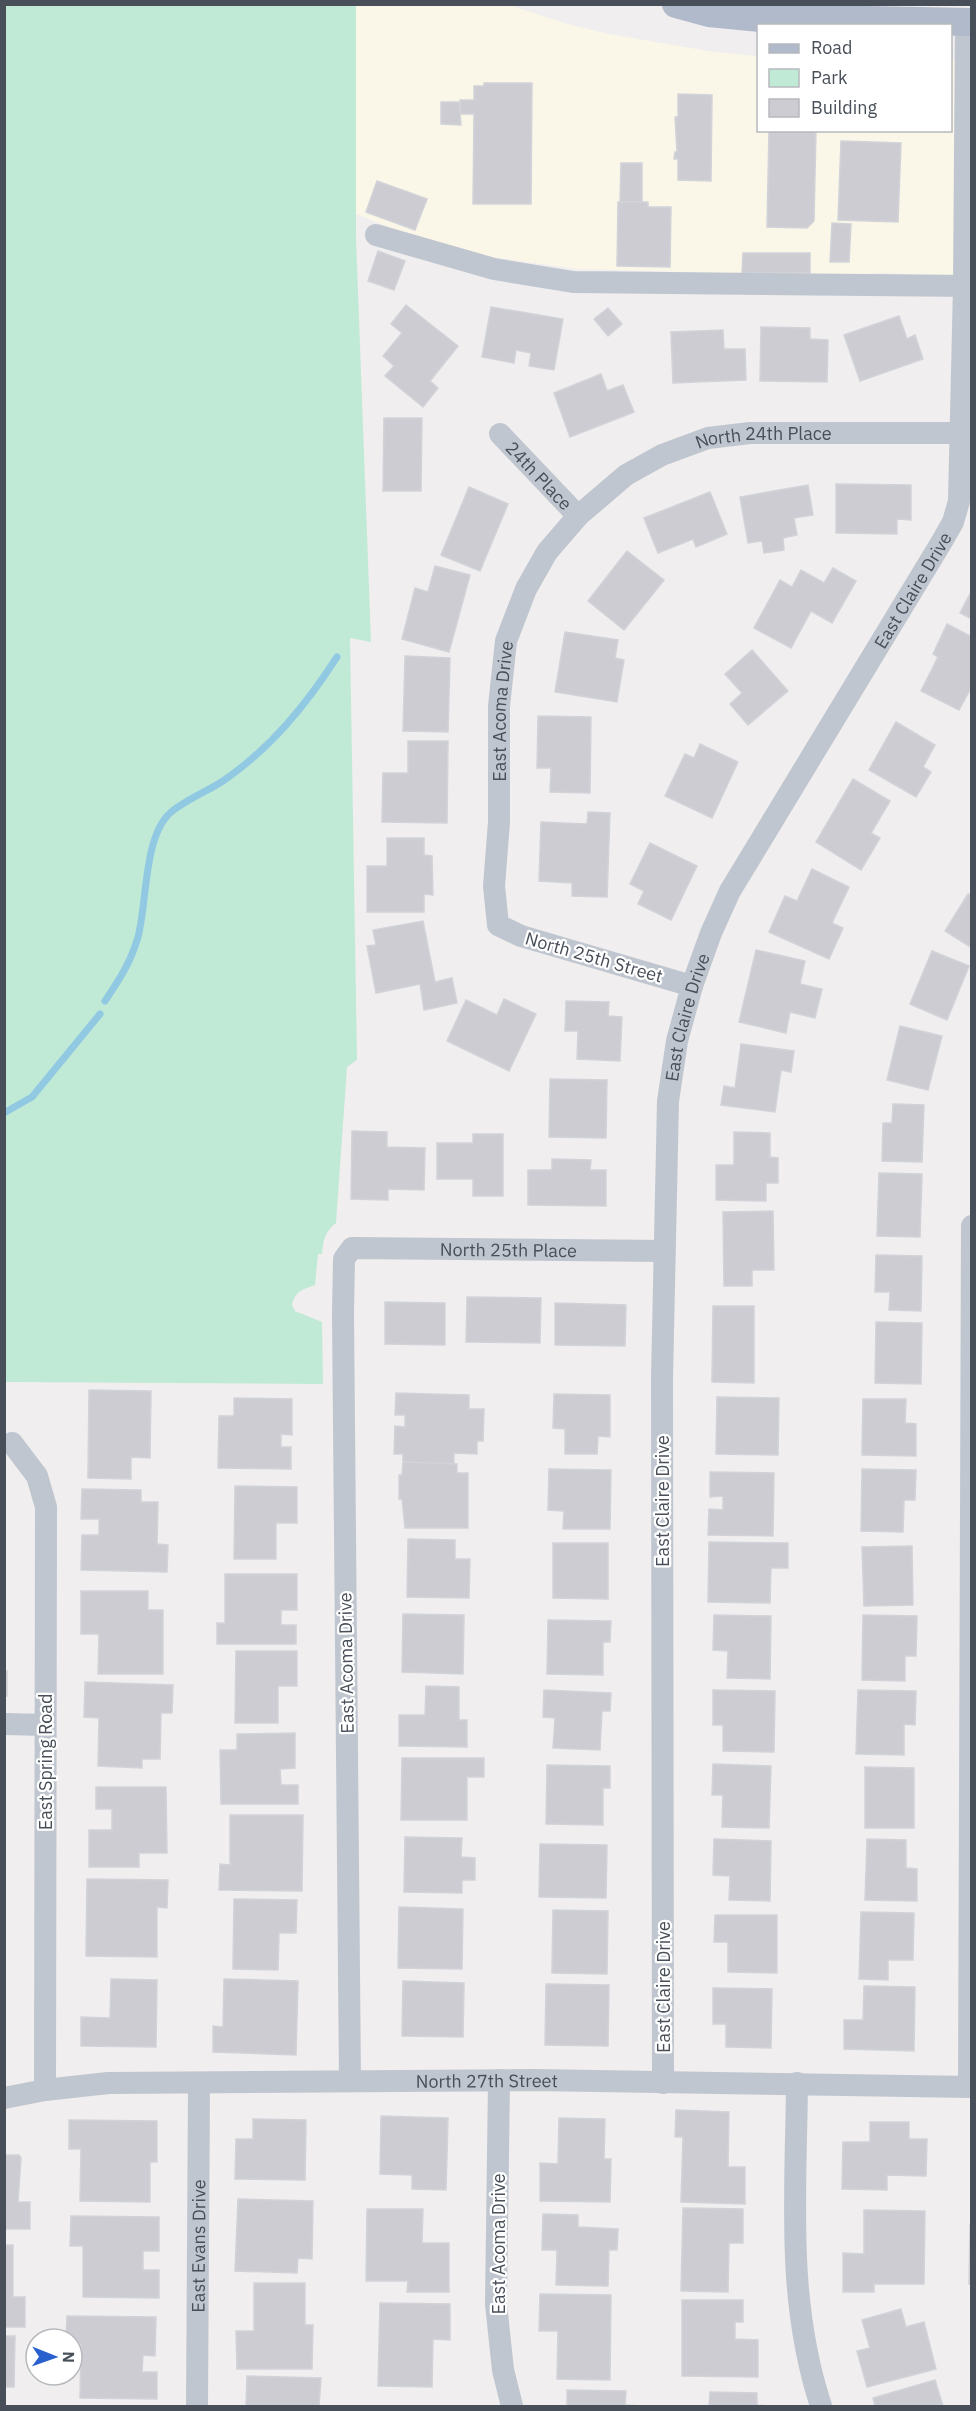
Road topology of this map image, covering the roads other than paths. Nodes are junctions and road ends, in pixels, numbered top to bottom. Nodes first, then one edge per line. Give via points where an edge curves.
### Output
1 (676, 4) edge
2 (969, 22) edge
3 (376, 235) dead end
4 (968, 286) edge
5 (966, 433) edge
6 (500, 434) dead end
7 (578, 516) junction
8 (498, 925) joint
9 (692, 986) junction
10 (972, 1226) edge
11 (352, 1248) joint
12 (664, 1251) junction
13 (12, 1443) dead end
14 (4, 1724) edge
15 (45, 1725) junction
16 (499, 2080) junction
17 (350, 2081) junction
18 (663, 2082) junction
19 (198, 2083) junction
20 (796, 2083) junction
21 (970, 2087) edge
22 (45, 2090) junction
23 (4, 2098) edge
24 (197, 2406) edge
25 (512, 2406) edge
26 (821, 2406) edge

1 - 2 main road via 709,13 760,18
2 - 4 street, East Claire Drive
3 - 4 street via 494,269 573,282
4 - 5 street, East Claire Drive
5 - 7 street, North 24th Place via 750,433 708,438 662,454 626,475
5 - 9 street, East Claire Drive via 953,522 730,891
6 - 7 street, 24th Place
7 - 8 street, East Acoma Drive via 547,552 526,589 506,640 499,706 499,822 494,886
8 - 9 street, North 25th Street via 521,936
9 - 12 street, East Claire Drive via 677,1041 668,1101
10 - 21 street
11 - 12 street, North 25th Place
11 - 17 street, East Acoma Drive via 344,1259 343,1316
12 - 18 street, East Claire Drive
13 - 15 street, East Spring Road via 37,1476 46,1507
14 - 15 street
15 - 22 street, East Spring Road
16 - 17 street, North 27th Street
16 - 18 street, North 27th Street
16 - 25 street, East Acoma Drive via 496,2304 503,2370
17 - 19 street, North 27th Street
18 - 20 street, North 27th Street
19 - 22 street, North 27th Street via 108,2084
19 - 24 street, East Evans Drive
20 - 21 street, North 27th Street
20 - 26 street via 795,2279 802,2331
22 - 23 street, North 27th Street

